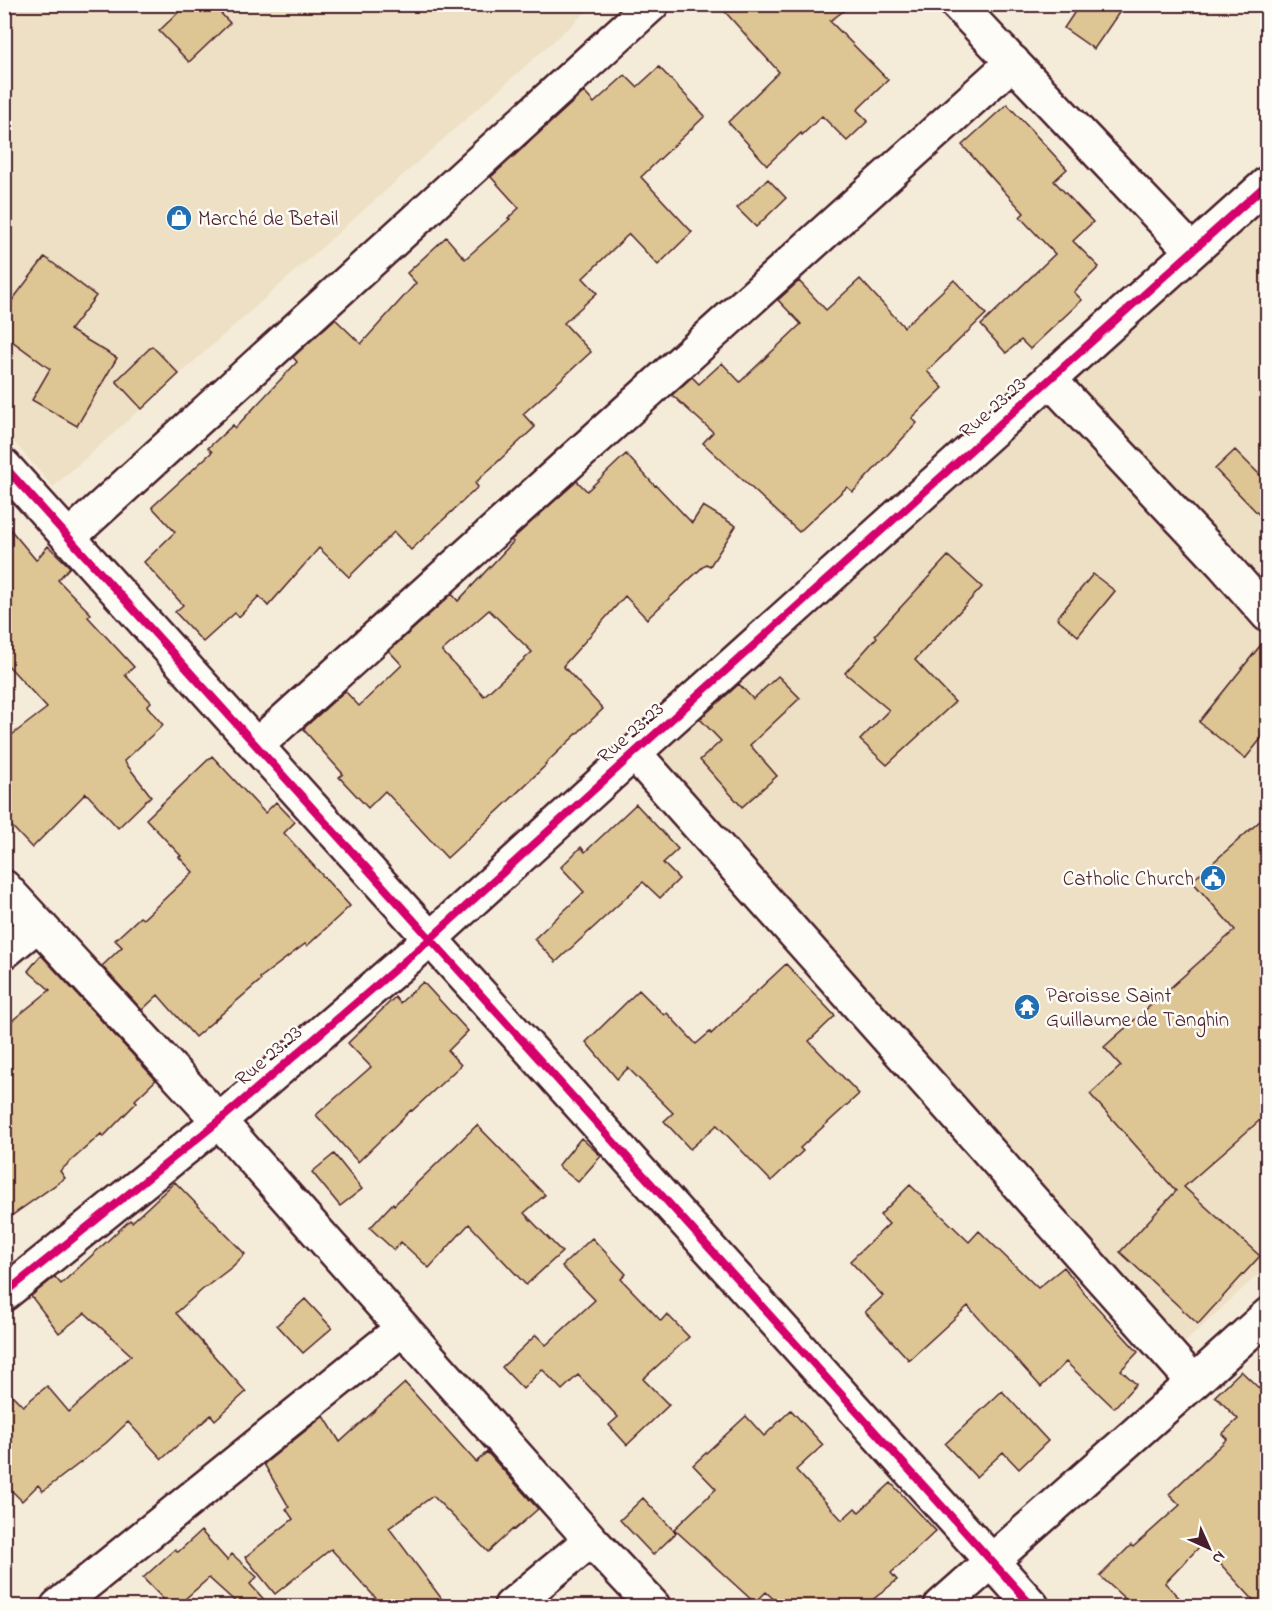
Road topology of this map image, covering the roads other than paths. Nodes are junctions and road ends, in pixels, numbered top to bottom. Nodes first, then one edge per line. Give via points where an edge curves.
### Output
1 (652, 4) edge
2 (957, 4) edge
3 (1013, 62) junction
4 (1268, 183) edge
5 (1192, 251) junction
6 (1049, 380) junction
7 (4, 466) edge
8 (69, 537) junction
9 (1268, 615) edge
10 (255, 746) junction
11 (634, 753) junction
12 (4, 887) edge
13 (38, 924) junction
14 (429, 940) junction
15 (4, 952) edge
16 (219, 1120) junction
17 (4, 1294) edge
18 (1268, 1315) edge
19 (402, 1329) junction
20 (1194, 1382) junction
21 (591, 1540) junction
22 (991, 1563) junction
23 (58, 1606) edge
24 (511, 1606) edge
25 (653, 1606) edge
26 (941, 1606) edge
27 (1032, 1606) edge

1 - 8 street
2 - 3 street
3 - 5 street
3 - 10 street
4 - 5 street, Rue 23.23
5 - 6 street, Rue 23.23
6 - 9 street
6 - 11 street, Rue 23.23
7 - 8 street
8 - 10 street
10 - 14 street
11 - 14 street, Rue 23.23
11 - 20 street
12 - 13 street
13 - 15 street
13 - 16 street
14 - 16 street, Rue 23.23
14 - 22 street
16 - 17 street, Rue 23.23
16 - 19 street
18 - 20 street
19 - 21 street
19 - 23 street
20 - 22 street
21 - 24 street
21 - 25 street
22 - 26 street
22 - 27 street

